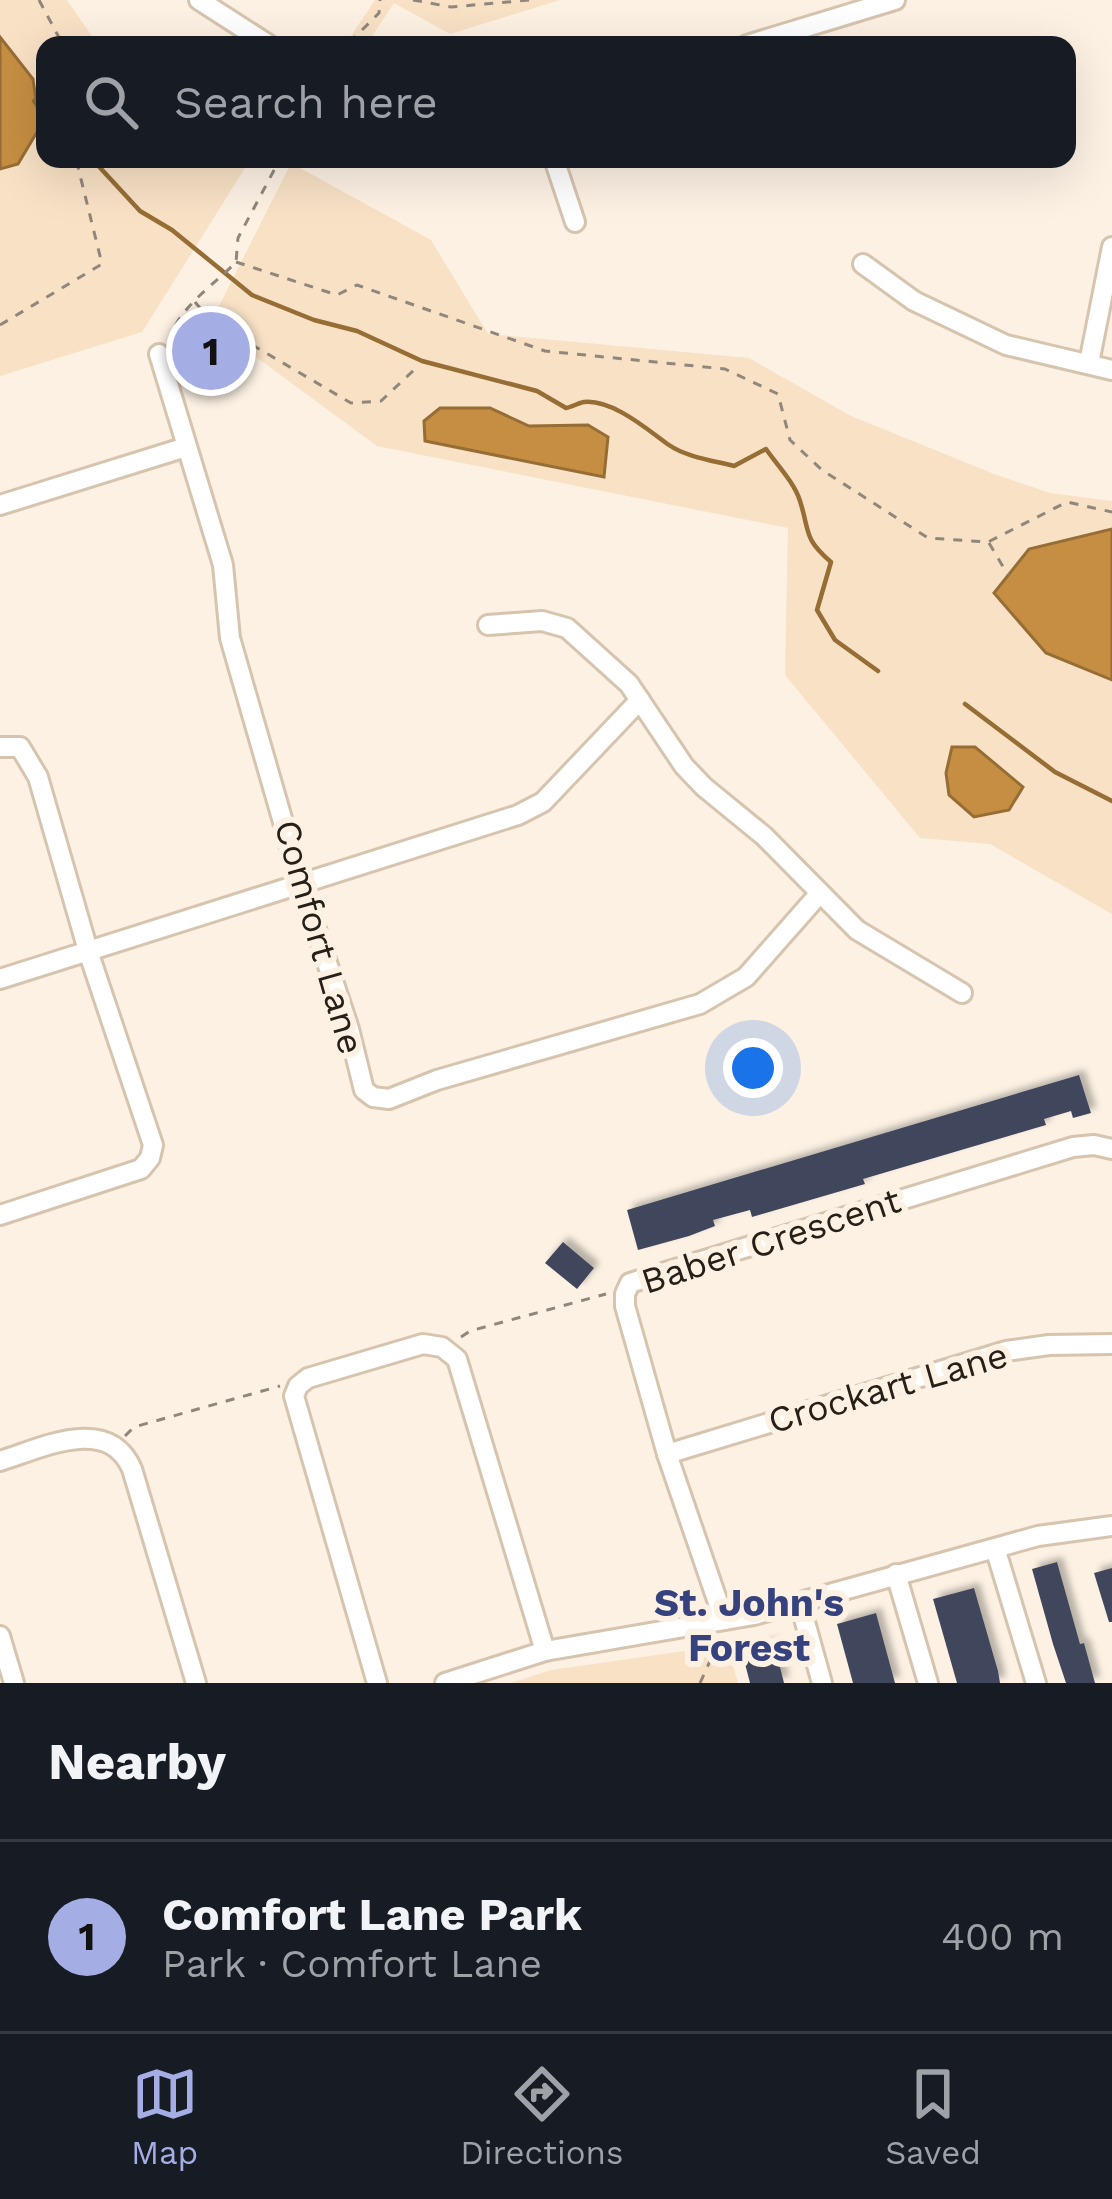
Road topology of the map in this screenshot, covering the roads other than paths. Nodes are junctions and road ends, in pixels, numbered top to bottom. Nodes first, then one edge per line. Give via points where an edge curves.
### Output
1 (200, 0) edge
2 (895, 0) edge
3 (255, 36) edge
4 (766, 36) edge
5 (557, 168) edge
6 (575, 222) dead end
7 (1112, 247) edge
8 (863, 263) dead end
9 (159, 354) road end
10 (1089, 363) junction
11 (1112, 370) edge
12 (186, 447) junction
13 (0, 505) edge
14 (488, 625) dead end
15 (640, 700) junction
16 (0, 746) edge
17 (300, 881) junction
18 (820, 893) junction
19 (89, 954) junction
20 (0, 979) edge
21 (962, 993) dead end
22 (1112, 1149) edge
23 (0, 1215) edge
24 (1112, 1344) edge
25 (667, 1454) junction
26 (0, 1460) edge
27 (1112, 1526) edge
28 (996, 1551) junction
29 (896, 1574) junction
30 (800, 1604) junction
31 (715, 1622) junction
32 (0, 1636) edge
33 (545, 1651) junction
34 (14, 1683) edge
35 (196, 1683) edge
36 (376, 1683) edge
37 (445, 1683) edge
38 (822, 1683) edge
39 (928, 1683) edge
40 (1036, 1683) edge

1 - 3 street
2 - 4 street via 812,15
5 - 6 street
7 - 10 street
8 - 10 street via 914,301 1006,345
9 - 12 street, Comfort Lane
10 - 11 street
12 - 13 street
12 - 17 street, Comfort Lane
14 - 15 street via 542,621 567,628
15 - 17 street via 531,808
15 - 18 street via 684,766
16 - 19 street via 20,747 32,760
17 - 18 street, Comfort Lane via 364,1090 389,1100 723,993
17 - 19 street
18 - 21 street via 857,930
19 - 20 street
19 - 23 street via 153,1151 141,1169
22 - 25 street, Baber Crescent via 1072,1147 641,1277 628,1286 625,1306
24 - 25 street, Crockart Lane via 1006,1351
25 - 31 street, Baber Crescent
26 - 35 street via 82,1437 116,1447 132,1469
27 - 28 street via 1037,1536
28 - 29 street
28 - 40 street
29 - 30 street
29 - 39 street
30 - 31 street
30 - 38 street
31 - 33 street
32 - 34 street
33 - 36 street via 457,1359 423,1344 300,1384 294,1404
33 - 37 street

